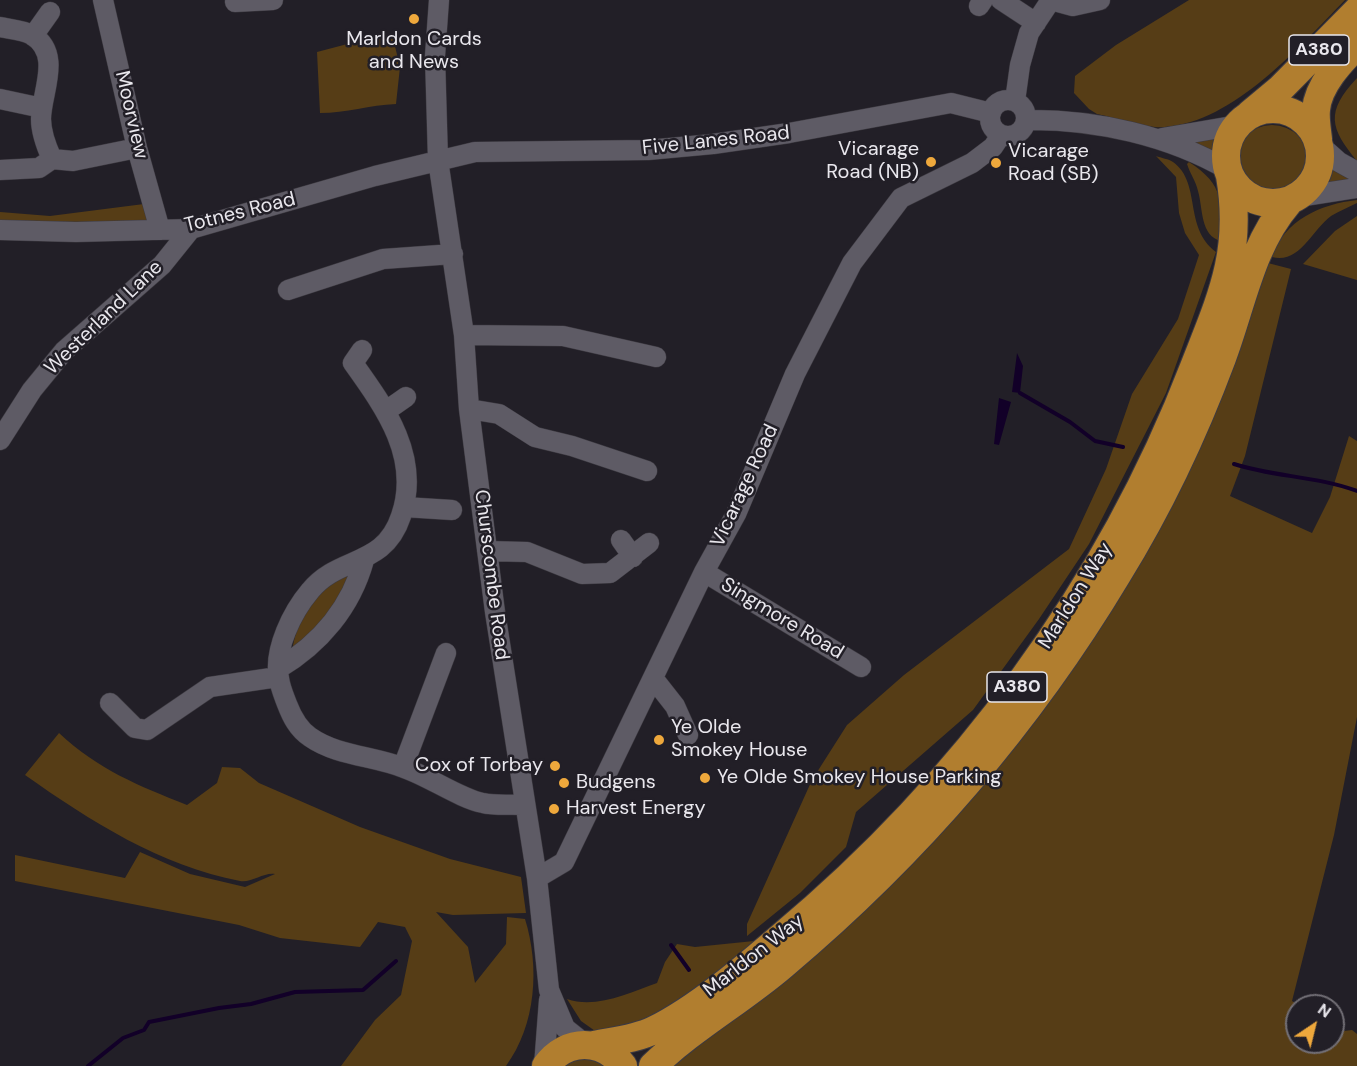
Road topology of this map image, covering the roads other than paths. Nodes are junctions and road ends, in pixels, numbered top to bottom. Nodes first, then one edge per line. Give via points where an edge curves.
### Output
1 (103, 0) edge
2 (273, 0) edge
3 (439, 0) edge
4 (1002, 0) edge
5 (1051, 0) edge
6 (1100, 0) edge
7 (235, 2) dead end
8 (1357, 11) edge
9 (50, 12) dead end
10 (1036, 23) junction
11 (0, 27) edge
12 (33, 36) junction
13 (1357, 45) edge
14 (0, 99) edge
15 (1015, 101) junction
16 (42, 108) junction
17 (991, 113) junction
18 (1027, 120) junction
19 (1242, 121) junction
20 (1001, 135) junction
21 (1162, 138) junction
22 (1319, 142) junction
23 (137, 148) junction
24 (52, 159) junction
25 (438, 159) junction
26 (0, 170) edge
27 (1357, 172) edge
28 (1229, 173) junction
29 (1357, 188) edge
30 (1293, 200) junction
31 (191, 229) junction
32 (0, 230) edge
33 (160, 230) junction
34 (453, 254) junction
35 (288, 290) dead end
36 (464, 335) junction
37 (362, 350) dead end
38 (656, 357) dead end
39 (406, 397) dead end
40 (469, 409) junction
41 (386, 411) junction
42 (0, 440) edge
43 (647, 471) dead end
44 (404, 507) junction
45 (452, 510) dead end
46 (621, 540) dead end
47 (649, 543) dead end
48 (487, 551) junction
49 (633, 557) junction
50 (364, 560) junction
51 (704, 572) junction
52 (446, 653) dead end
53 (861, 667) dead end
54 (278, 673) junction
55 (653, 678) junction
56 (110, 703) dead end
57 (688, 735) dead end
58 (403, 767) junction
59 (524, 805) junction
60 (537, 878) junction
61 (549, 990) junction
62 (589, 1045) junction
63 (545, 1066) edge
64 (623, 1066) edge
65 (653, 1066) edge

1 - 23 street, Moorview
2 - 7 street
3 - 25 street, Churscombe Road via 435,56
4 - 10 street
5 - 6 street via 1073,6
5 - 10 street
8 - 19 highway, A380 via 1280,90
9 - 12 street
10 - 15 street via 1020,64
11 - 12 street
12 - 16 street via 49,62
13 - 22 highway, A380 via 1322,90 1316,109
14 - 16 street
15 - 17 street via 1002,101
15 - 18 street via 1024,108
16 - 24 street via 41,121
17 - 20 street via 993,127
17 - 25 street, Five Lanes Road via 951,103 789,134 713,144 648,150 475,152
18 - 20 street via 1018,134
18 - 21 street via 1055,119
19 - 21 street
19 - 22 highway via 1269,109 1282,110 1304,120
19 - 28 highway via 1226,149
20 - 51 street, Vicarage Road via 993,147 972,163 901,198 858,254 809,345 736,514
21 - 28 street via 1201,154
22 - 27 street via 1339,162
22 - 30 highway via 1316,176
23 - 24 street via 73,161
23 - 33 street, Moorview
24 - 26 street via 39,168
25 - 31 street, Totnes Road
25 - 34 street, Churscombe Road
28 - 30 highway via 1242,192 1253,199 1266,204
28 - 62 highway, Marldon Way / A380 via 1236,226 1233,253 1187,386 1112,541 1014,691 929,796 793,927 654,1030
29 - 30 street
30 - 65 highway, Marldon Way / A380 via 1263,237 1209,392 1162,493 1108,592 1039,697 952,803 865,893 781,967 679,1042
31 - 33 street, Totnes Road
31 - 42 street, Westerland Lane via 155,272 64,351 32,390
32 - 33 street, Totnes Road
34 - 35 street via 382,259
34 - 36 street, Churscombe Road
36 - 38 street via 563,336
36 - 40 street, Churscombe Road
37 - 41 street via 353,363
39 - 41 street
40 - 43 street via 499,414 535,437
40 - 48 street, Churscombe Road
41 - 44 street via 408,464
44 - 45 street
44 - 50 street via 397,528 381,549
46 - 49 street
47 - 49 street
48 - 49 street via 527,552 582,574 610,573
48 - 59 street, Churscombe Road
50 - 54 street via 359,579 330,628
50 - 54 street via 321,578 292,613
51 - 53 street, Singmore Road
51 - 55 street, Vicarage Road
52 - 58 street
54 - 56 street via 210,687 147,730 135,728
54 - 58 street via 290,712 299,728 311,738 344,752
55 - 57 street via 675,706
55 - 60 street, Vicarage Road via 619,761 564,862
58 - 59 street via 483,803
59 - 60 street, Churscombe Road
60 - 61 street, Churscombe Road
61 - 62 street, Churscombe Road via 565,1028
61 - 63 street, Churscombe Road
62 - 63 highway, Marldon Way via 561,1051
62 - 64 highway via 606,1050

